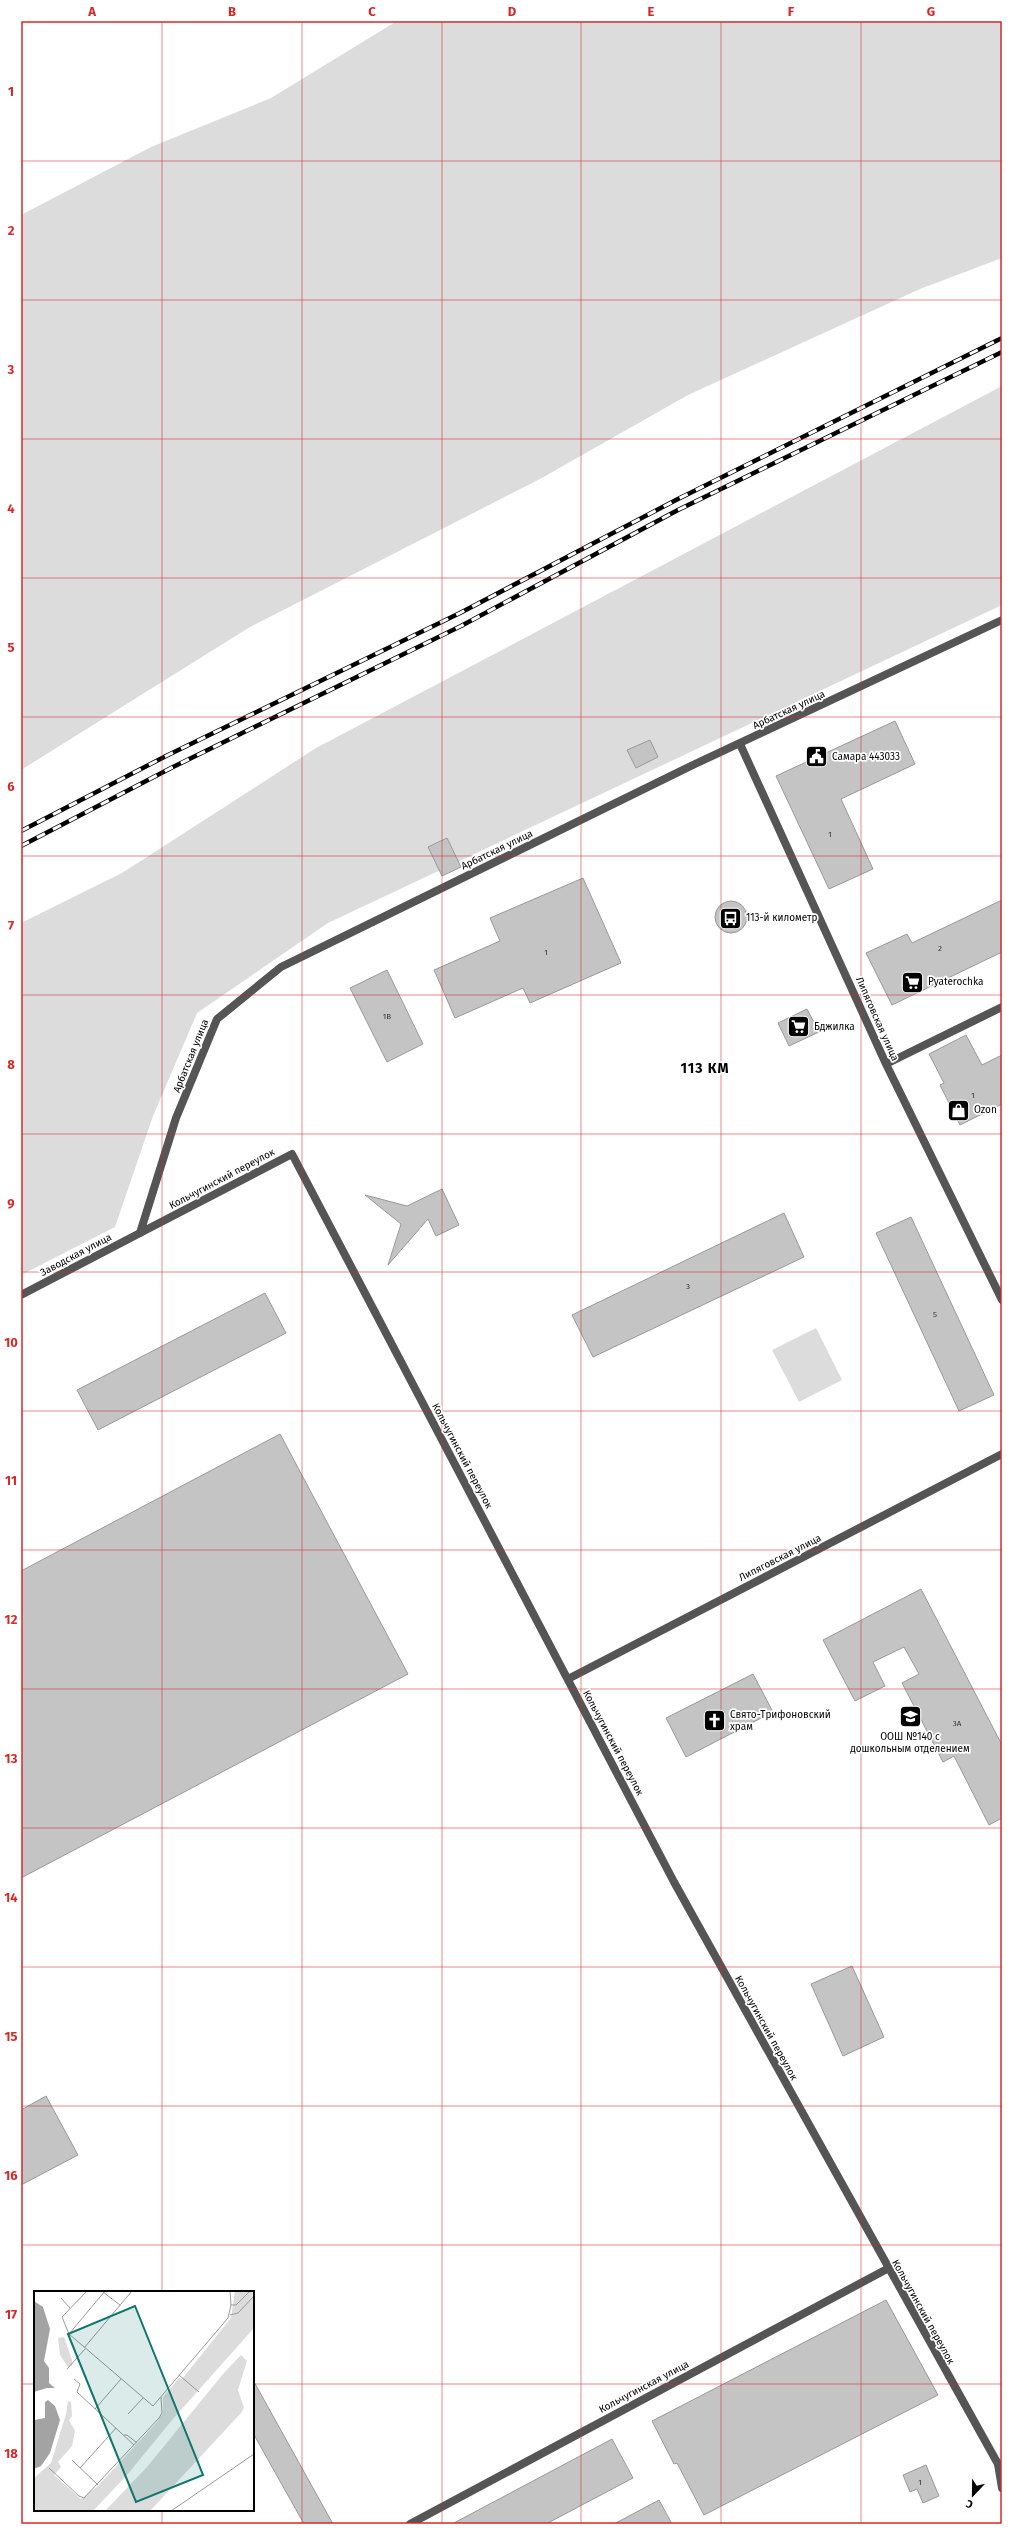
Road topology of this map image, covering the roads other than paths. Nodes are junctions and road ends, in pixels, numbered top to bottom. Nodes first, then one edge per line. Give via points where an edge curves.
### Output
1 (1002, 620) edge
2 (740, 744) junction
3 (1002, 1007) edge
4 (886, 1064) junction
5 (140, 1233) junction
6 (21, 1295) edge
7 (1002, 1300) edge
8 (1002, 1454) edge
9 (568, 1679) junction
10 (887, 2269) junction
11 (1002, 2488) edge
12 (410, 2524) edge

1 - 2 street, Арбатская улица
2 - 4 street, Липяговская улица
2 - 5 street, Арбатская улица via 281,967 217,1019 176,1118
3 - 4 street
4 - 7 street, Липяговская улица
5 - 6 street, Заводская улица
5 - 9 street, Кольчугинский переулок via 292,1154
8 - 9 street, Липяговская улица
9 - 10 street, Кольчугинский переулок via 674,1882
10 - 11 street, Кольчугинский переулок via 998,2464
10 - 12 street, Кольчугинская улица

